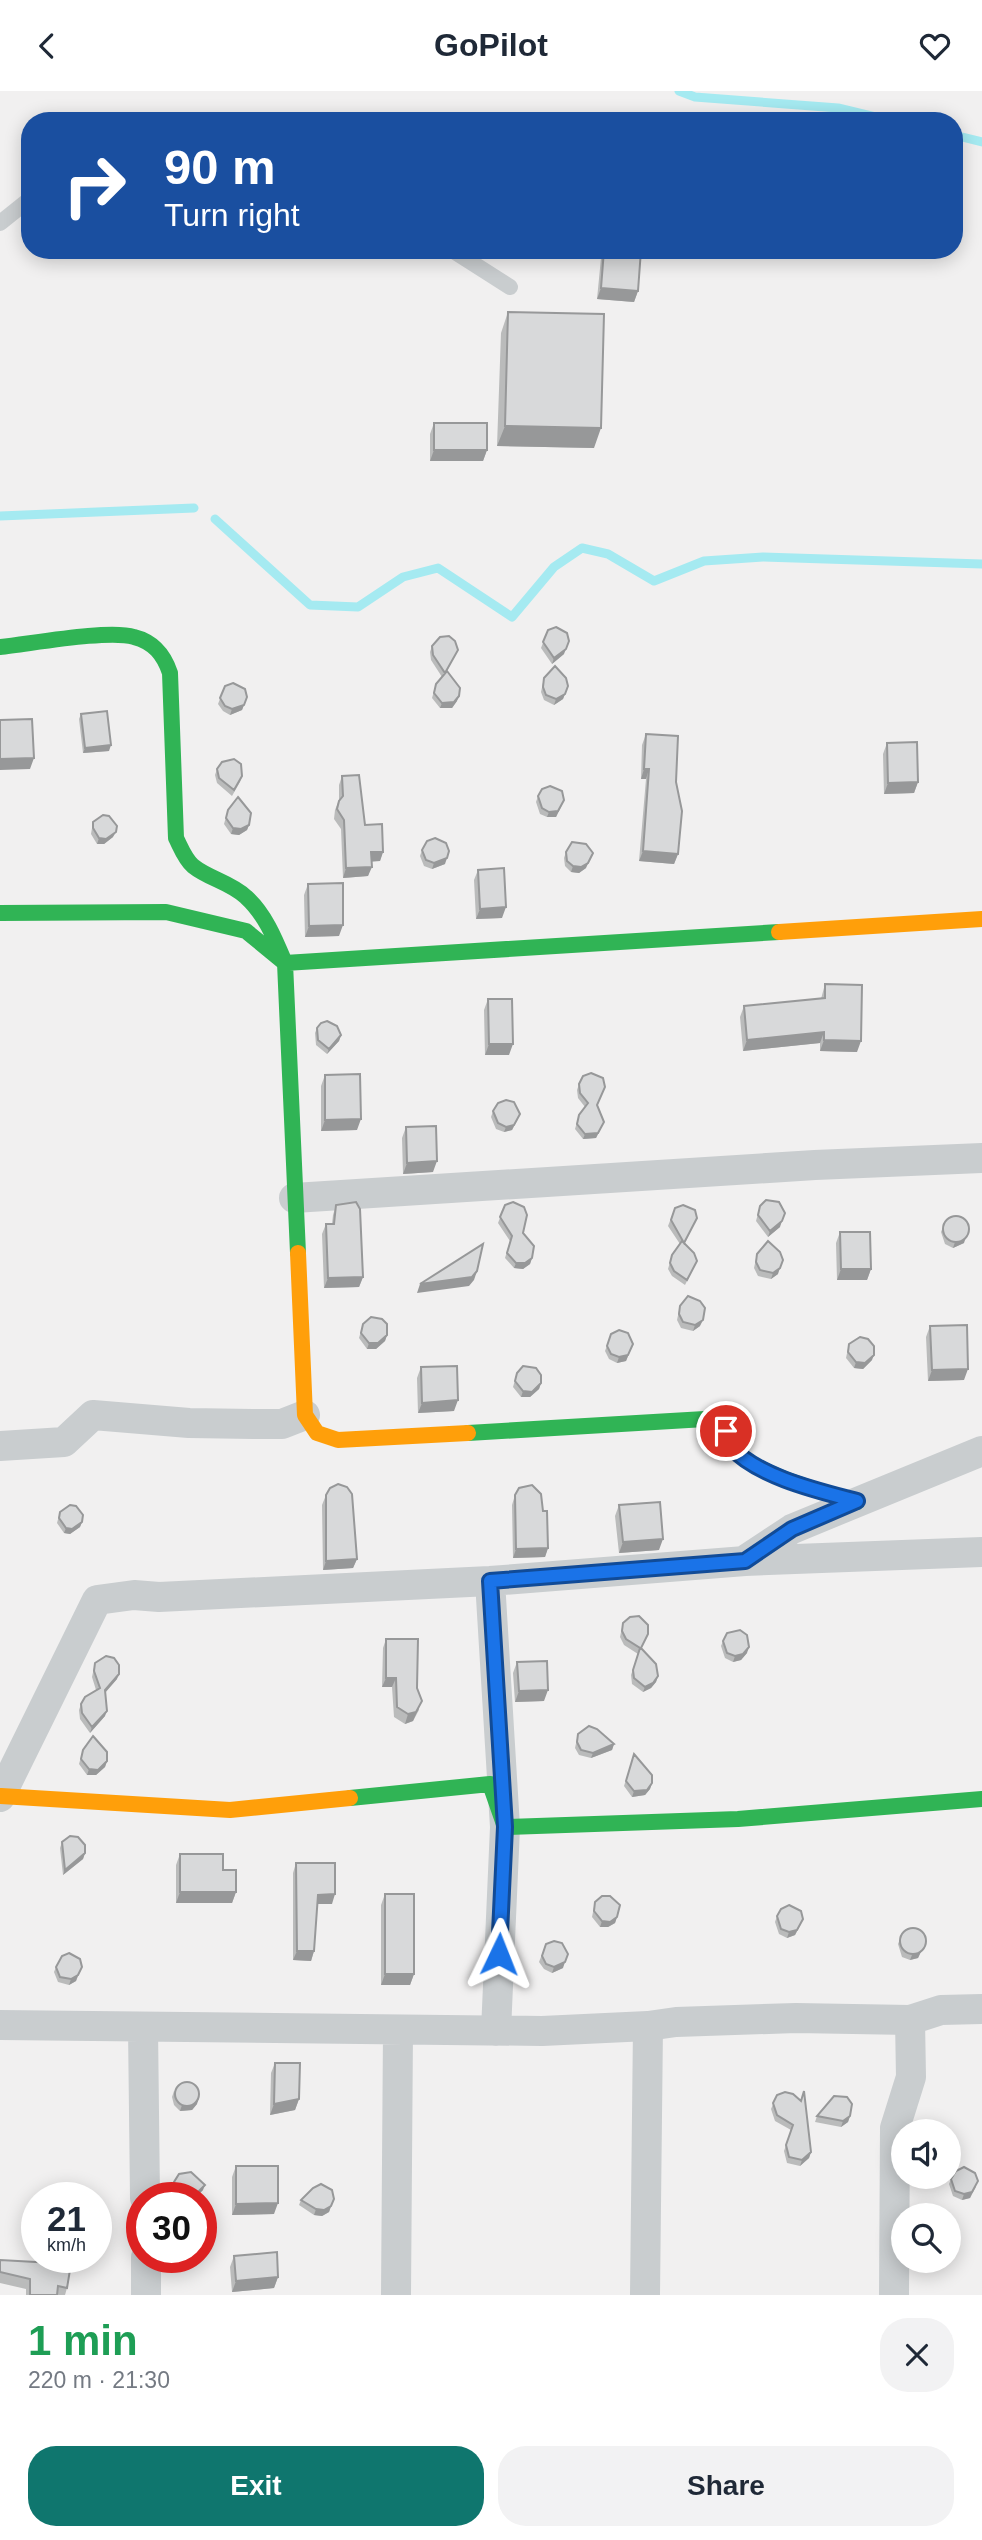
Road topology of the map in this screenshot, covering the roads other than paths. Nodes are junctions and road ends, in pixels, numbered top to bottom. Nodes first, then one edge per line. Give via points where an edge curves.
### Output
1 (21, 206) edge
2 (0, 223) edge
3 (466, 259) edge
4 (510, 287) dead end
5 (0, 647) edge
6 (0, 913) edge
7 (982, 919) edge
8 (285, 963) junction
9 (982, 1158) edge
10 (294, 1198) junction
11 (305, 1415) junction
12 (0, 1446) edge
13 (982, 1451) edge
14 (857, 1501) junction
15 (982, 1552) edge
16 (745, 1561) junction
17 (490, 1581) junction
18 (0, 1796) edge
19 (982, 1799) edge
20 (505, 1827) junction
21 (982, 2009) edge
22 (910, 2020) junction
23 (0, 2025) edge
24 (648, 2026) junction
25 (143, 2027) junction
26 (398, 2030) junction
27 (496, 2031) junction
28 (145, 2182) edge
29 (146, 2273) edge
30 (146, 2295) edge
31 (396, 2295) edge
32 (645, 2295) edge
33 (894, 2295) edge

1 - 2 lane
3 - 4 lane
5 - 8 street via 134,636 164,656 170,673 176,838 195,870 235,887 255,906 270,925
6 - 8 street via 166,912 246,931
7 - 8 street
8 - 10 street
9 - 10 street
10 - 11 street
11 - 12 street via 282,1424 253,1425 93,1415 64,1442
11 - 14 street via 317,1433 338,1440 722,1418 729,1445 756,1467
13 - 14 street
14 - 16 street via 792,1529
15 - 16 street
16 - 17 street
17 - 18 street via 97,1600
17 - 20 street
18 - 20 street via 230,1809 490,1784
19 - 20 street via 738,1819
20 - 27 street
21 - 22 street via 941,2010
22 - 24 street via 796,2018
22 - 33 street via 911,2077 895,2128
23 - 25 street
24 - 27 street
24 - 32 street
25 - 26 street
25 - 28 street
26 - 27 street
26 - 31 street
29 - 30 street

